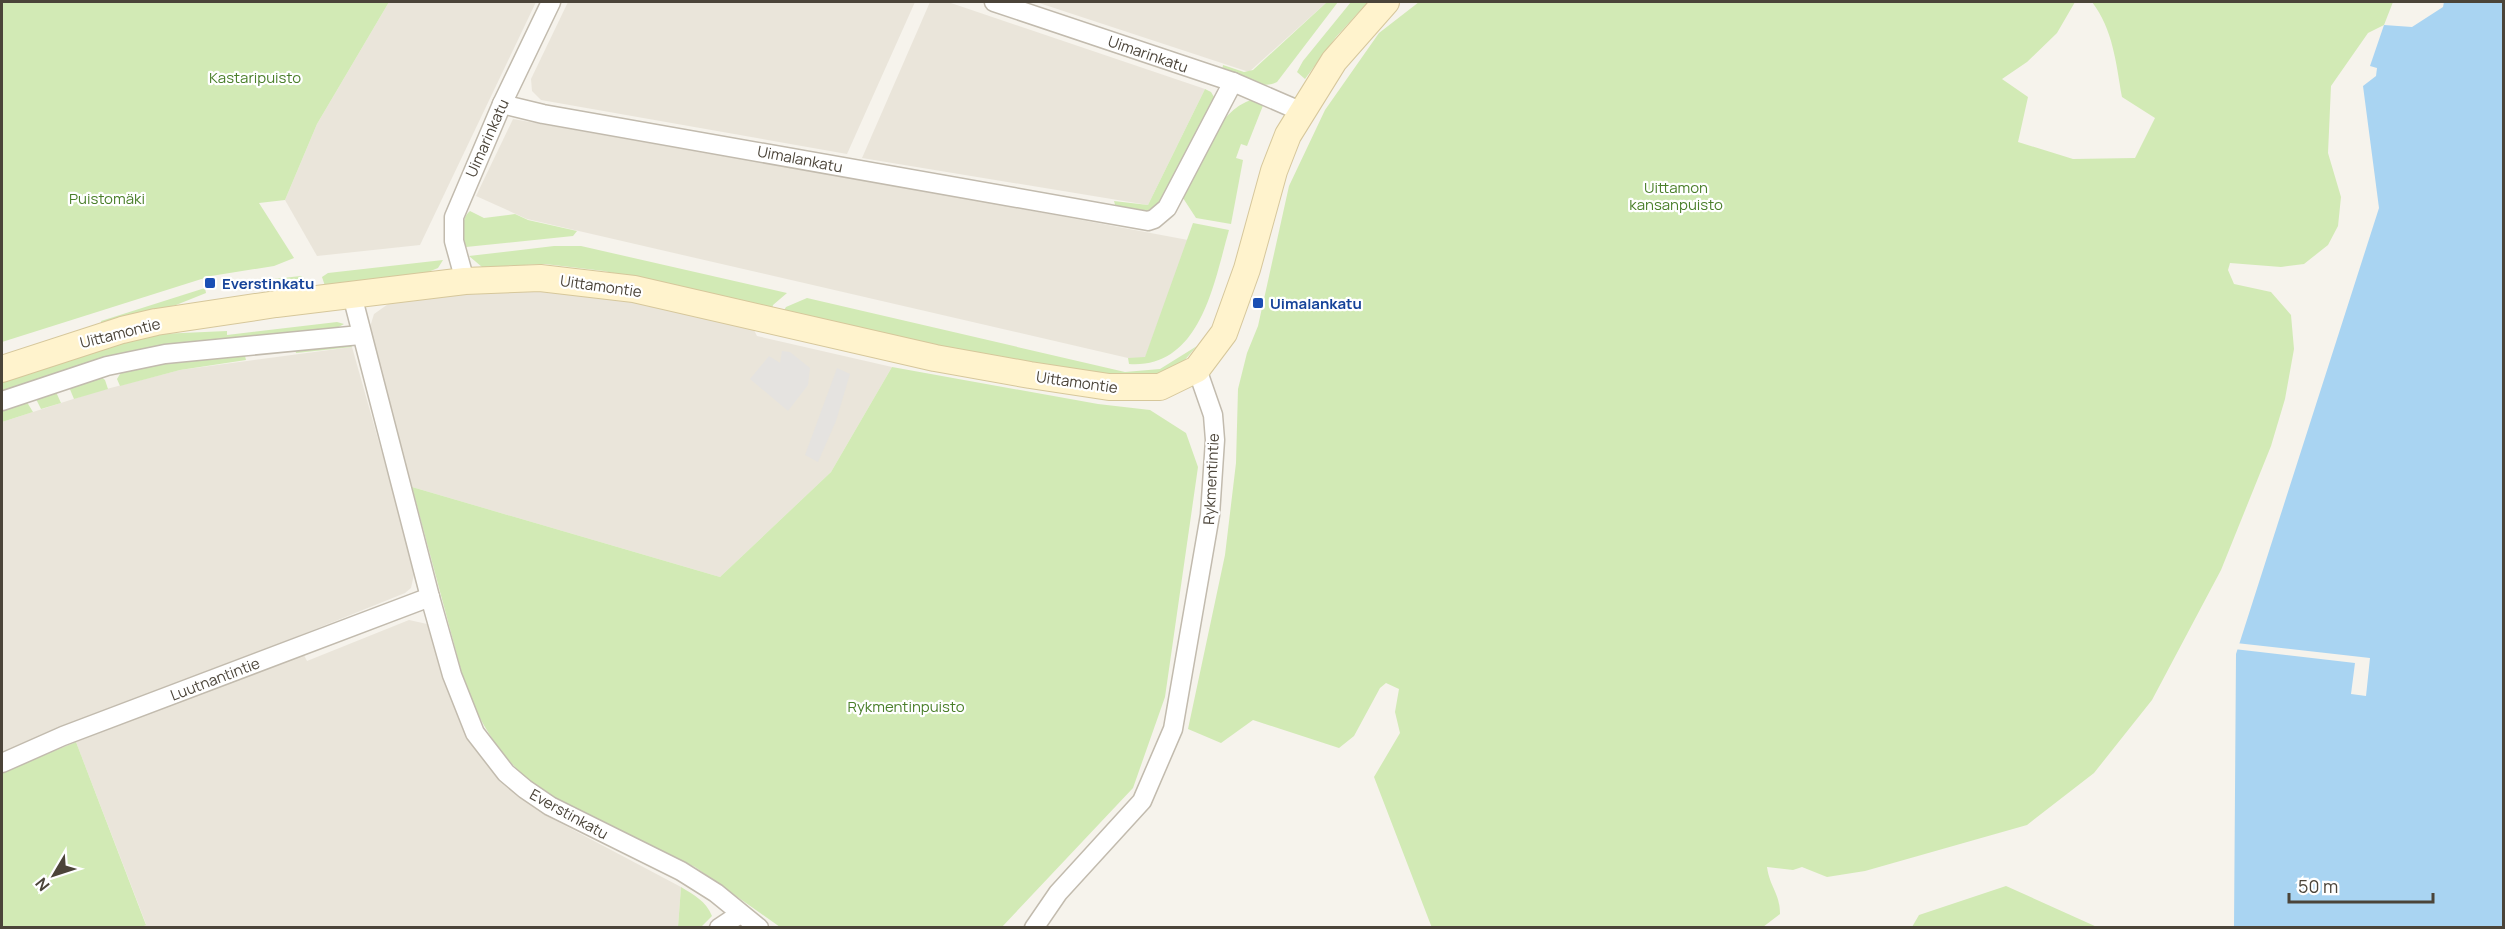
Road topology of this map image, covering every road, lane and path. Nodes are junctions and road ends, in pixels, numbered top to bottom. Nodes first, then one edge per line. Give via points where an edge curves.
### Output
1 (551, 2) edge
2 (994, 2) edge
3 (1386, 2) edge
4 (1233, 82) junction
5 (502, 104) junction
6 (1300, 111) junction
7 (465, 281) junction
8 (352, 295) junction
9 (360, 335) junction
10 (2, 369) edge
11 (1197, 369) junction
12 (2, 401) edge
13 (430, 597) junction
14 (2, 763) edge
15 (740, 914) junction
16 (720, 927) edge
17 (759, 927) edge
18 (1034, 927) edge

1 - 5 street, Uimarinkatu
2 - 4 street, Uimarinkatu
3 - 6 street via 1334,61
4 - 5 street, Uimalankatu via 1167,208 1148,220
4 - 6 street, Uimarinkatu
5 - 7 street, Uimarinkatu via 454,217 454,241
6 - 11 street via 1274,171 1232,313 1215,348
7 - 8 street, Uittamontie
7 - 11 street, Uittamontie via 540,278 634,289 935,358 1109,387 1160,387
8 - 9 street, Everstinkatu
8 - 10 street, Uittamontie via 145,325
9 - 12 street via 165,354 107,366
9 - 13 street, Everstinkatu
11 - 18 street, Rykmentintie via 1213,415 1215,440 1210,515 1173,729 1142,801 1058,893
13 - 14 street, Luutnantintie via 63,736
13 - 15 street, Everstinkatu via 464,710 475,733 506,773 550,806 681,871
15 - 16 street
15 - 17 street, Everstinkatu

